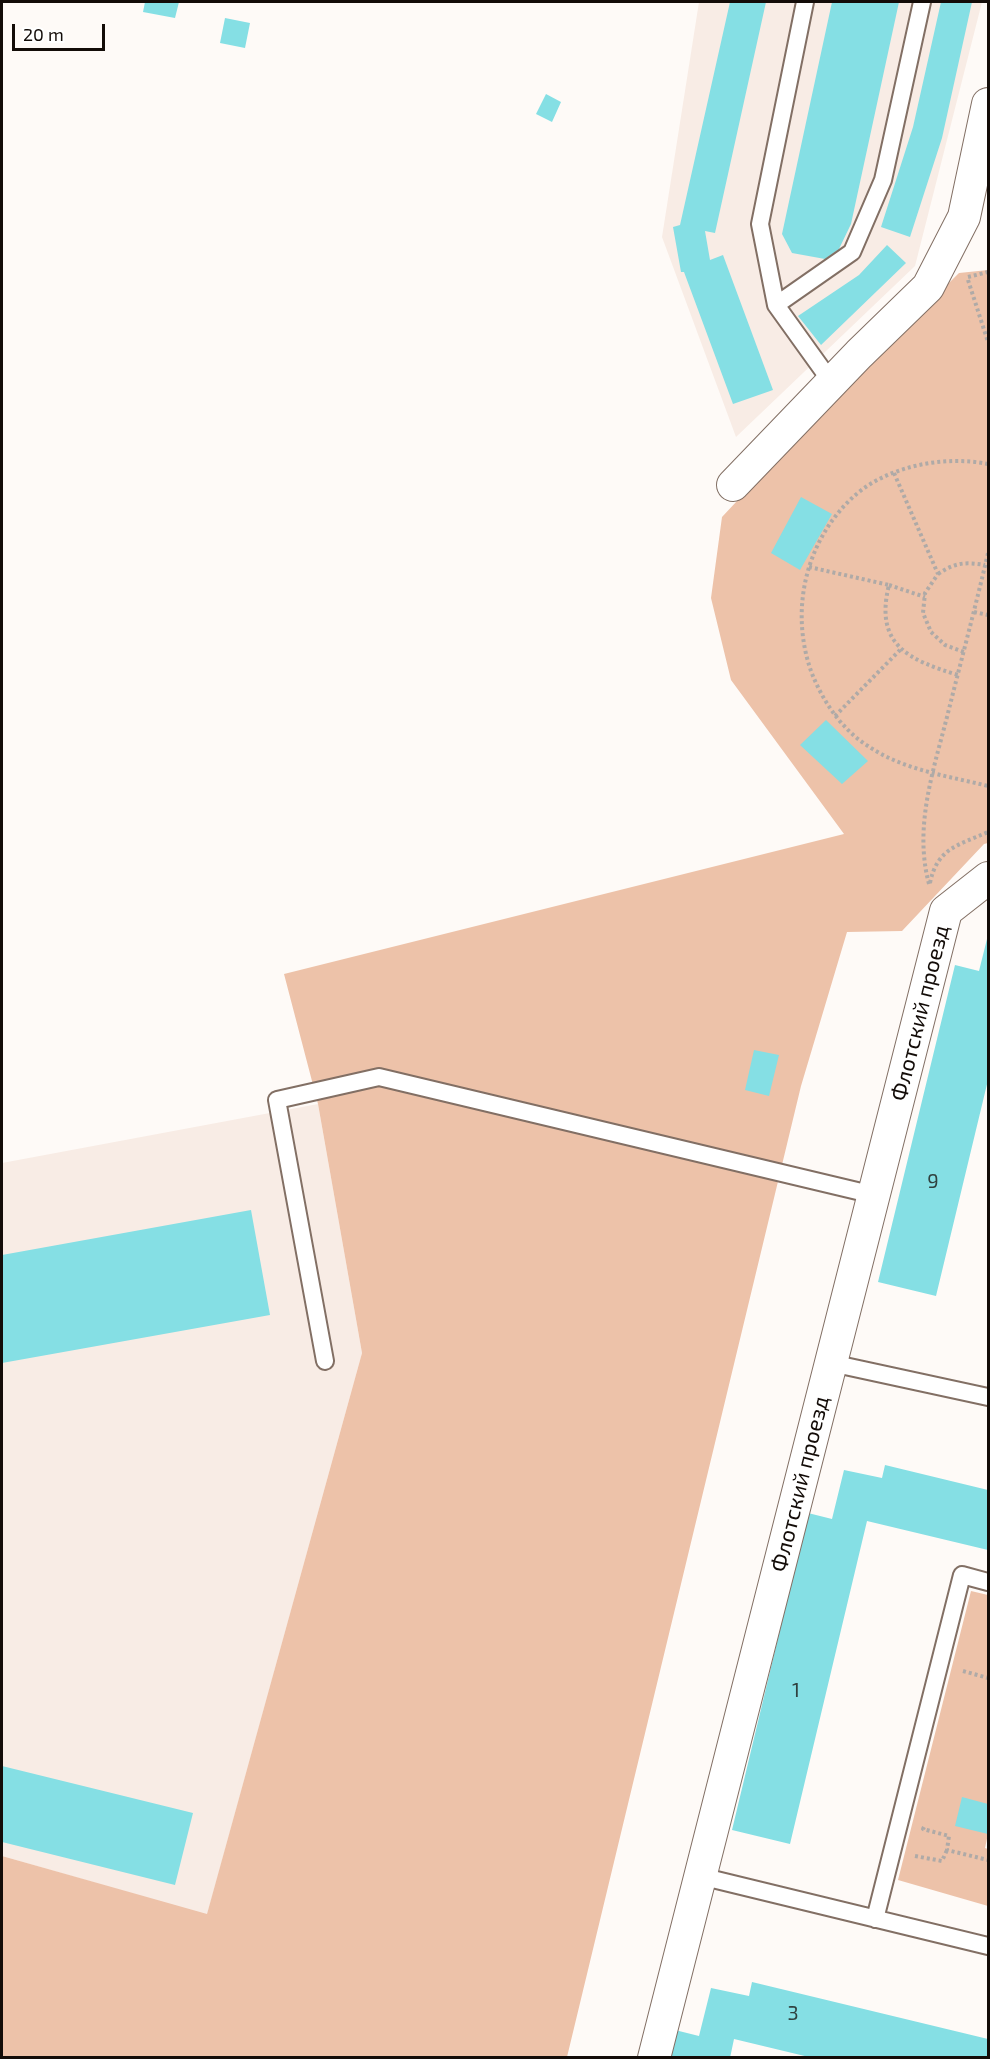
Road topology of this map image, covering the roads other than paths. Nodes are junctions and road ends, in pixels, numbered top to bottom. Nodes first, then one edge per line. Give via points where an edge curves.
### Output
1 (805, 2) edge
2 (922, 2) edge
3 (988, 104) edge
4 (776, 305) junction
5 (832, 383) junction
6 (733, 485) dead end
7 (988, 878) edge
8 (874, 1195) junction
9 (325, 1361) dead end
10 (831, 1363) junction
11 (988, 1397) edge
12 (988, 1582) edge
13 (700, 1876) junction
14 (875, 1919) junction
15 (988, 1946) edge
16 (654, 2058) edge

1 - 4 lane via 760,224
2 - 4 lane via 883,180 852,252
3 - 5 street via 964,217 928,287
4 - 5 lane
5 - 6 street
7 - 8 street, Флотский проезд via 946,911
8 - 9 lane via 379,1077 277,1100
8 - 10 street, Флотский проезд
10 - 11 lane
10 - 13 street, Флотский проезд
12 - 14 lane via 962,1575
13 - 14 lane
13 - 16 street, Флотский проезд
14 - 15 lane

